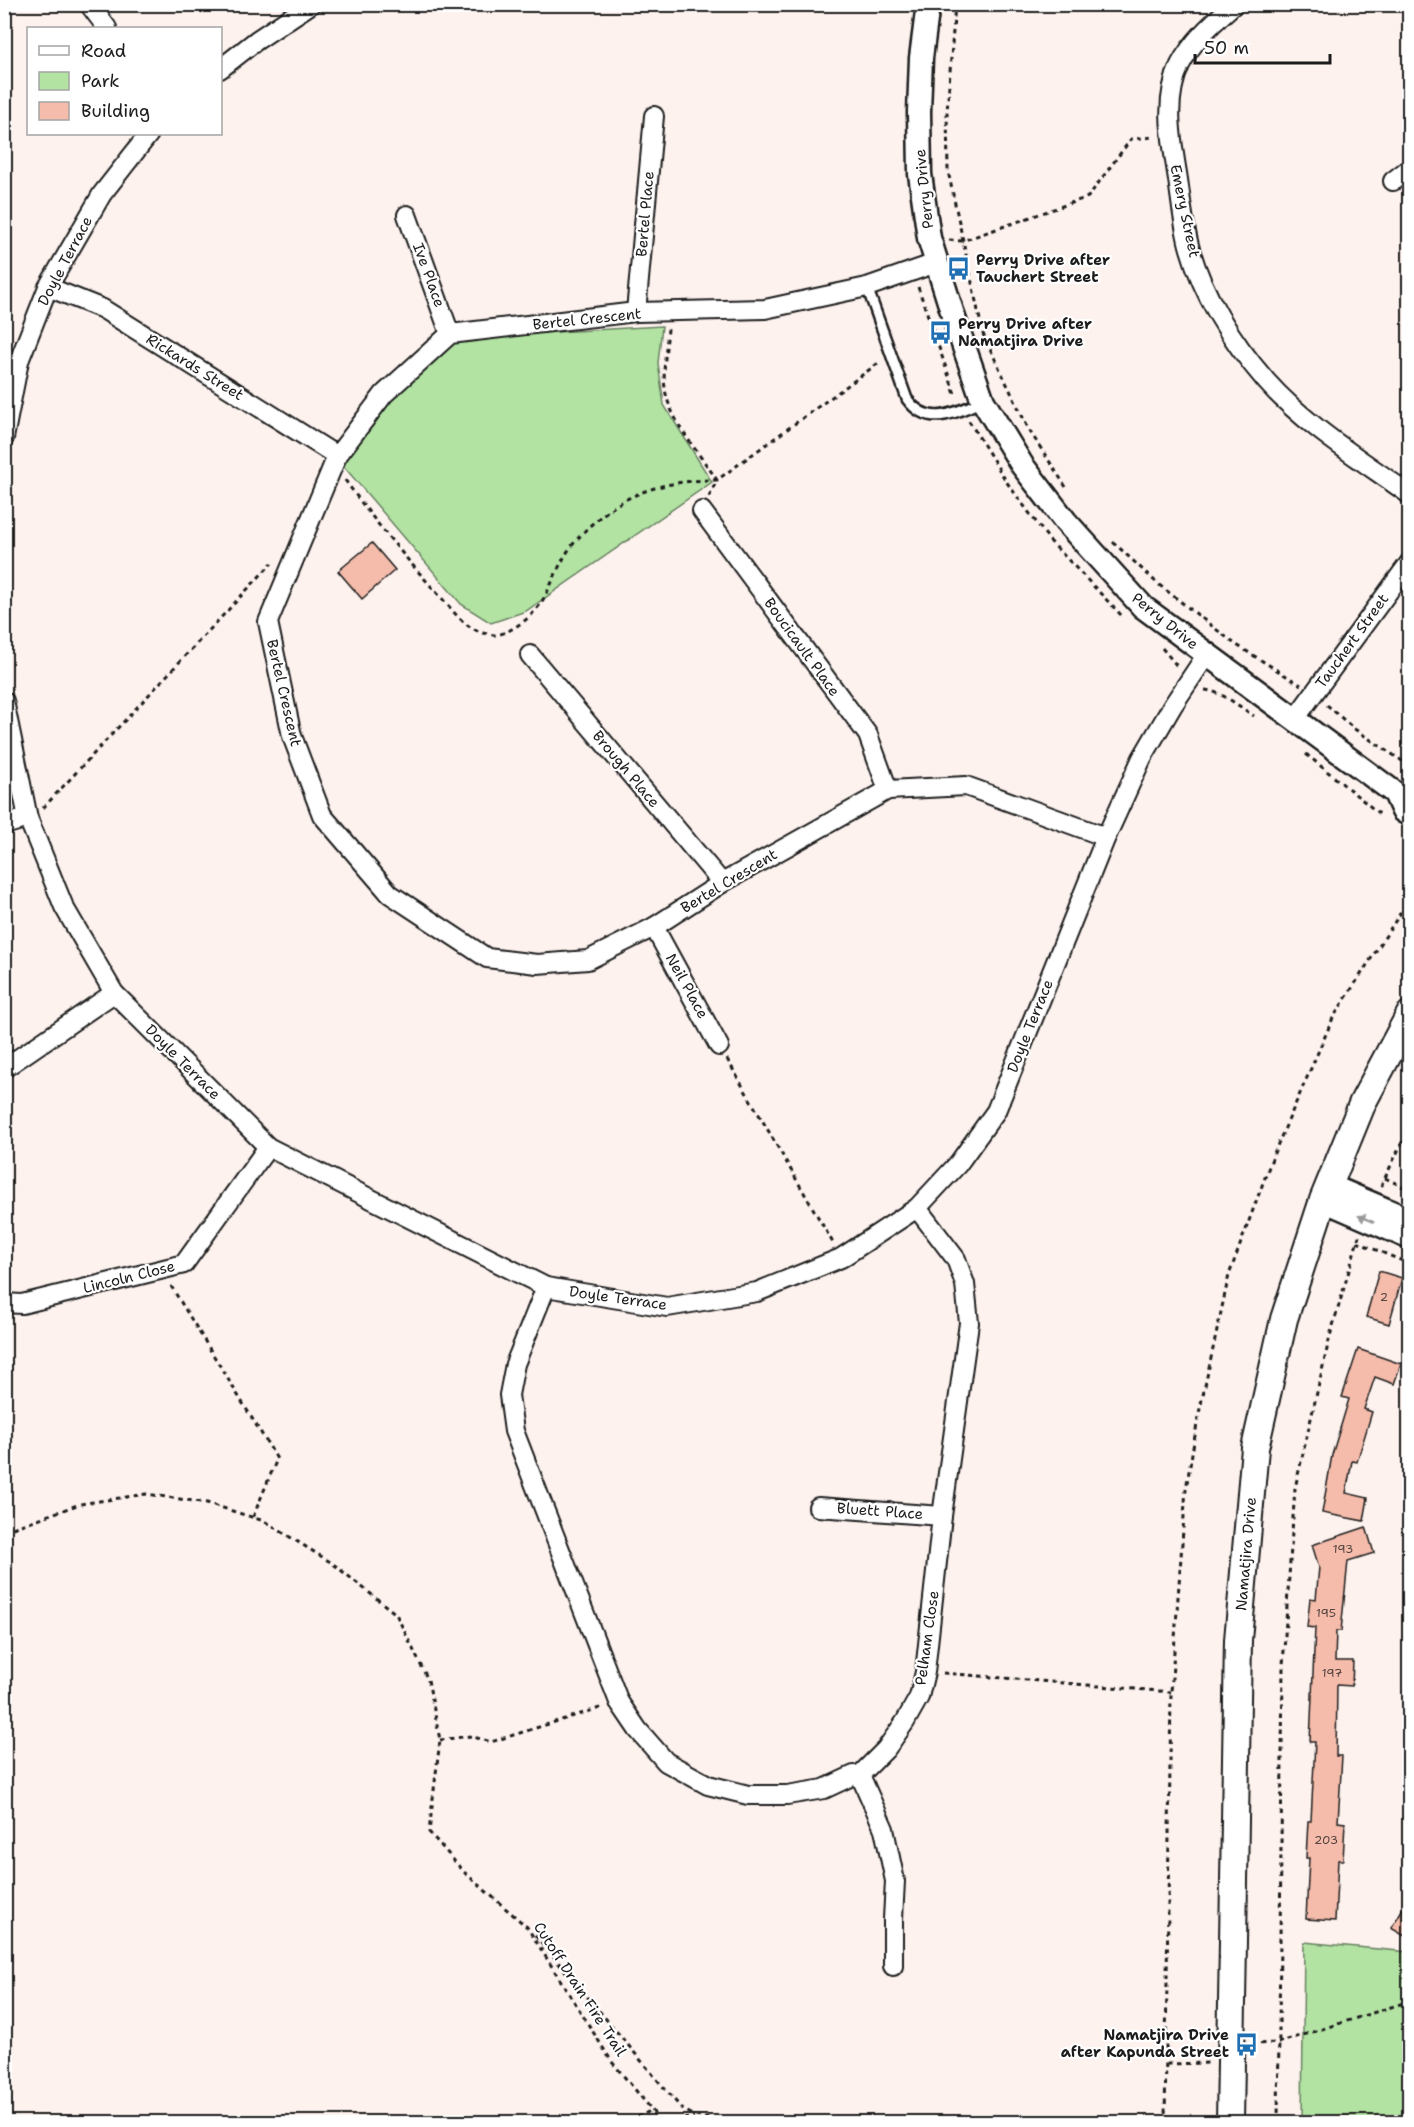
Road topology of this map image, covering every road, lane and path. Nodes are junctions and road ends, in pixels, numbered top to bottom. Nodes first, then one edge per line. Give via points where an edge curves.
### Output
1 (89, 4) edge
2 (310, 4) edge
3 (928, 4) edge
4 (955, 4) edge
5 (1234, 4) edge
6 (106, 27) edge
7 (222, 67) edge
8 (654, 117) dead end
9 (148, 135) edge
10 (1170, 136) junction
11 (1410, 168) edge
12 (1393, 181) dead end
13 (407, 215) dead end
14 (962, 241) junction
15 (936, 263) junction
16 (918, 286) dead end
17 (48, 287) junction
18 (867, 287) junction
19 (636, 312) junction
20 (669, 312) junction
21 (450, 334) junction
22 (891, 354) junction
23 (12, 359) edge
24 (983, 401) junction
25 (960, 410) junction
26 (4, 438) edge
27 (337, 456) junction
28 (717, 480) junction
29 (1072, 495) dead end
30 (1410, 495) edge
31 (702, 511) joint
32 (1109, 537) dead end
33 (276, 559) dead end
34 (1410, 562) edge
35 (1207, 654) junction
36 (530, 655) dead end
37 (1314, 693) junction
38 (4, 701) edge
39 (1295, 719) junction
40 (1410, 766) edge
41 (888, 790) junction
42 (1402, 794) edge
43 (1410, 815) edge
44 (28, 818) junction
45 (4, 825) edge
46 (1106, 837) junction
47 (722, 883) junction
48 (1410, 898) edge
49 (654, 927) junction
50 (114, 993) junction
51 (1410, 1014) edge
52 (719, 1046) joint
53 (6, 1067) edge
54 (1410, 1126) edge
55 (268, 1147) junction
56 (1410, 1190) edge
57 (1325, 1192) junction
58 (916, 1209) junction
59 (1410, 1220) edge
60 (1410, 1238) edge
61 (841, 1258) junction
62 (1410, 1264) edge
63 (161, 1269) junction
64 (546, 1287) junction
65 (4, 1303) edge
66 (818, 1507) dead end
67 (942, 1515) junction
68 (254, 1517) junction
69 (4, 1531) edge
70 (925, 1672) junction
71 (1171, 1692) junction
72 (619, 1702) junction
73 (440, 1740) junction
74 (860, 1775) junction
75 (528, 1927) junction
76 (893, 1966) dead end
77 (1410, 2001) edge
78 (1278, 2043) junction
79 (652, 2110) junction
80 (695, 2116) junction
81 (629, 2122) edge
82 (659, 2122) edge
83 (675, 2122) edge
84 (732, 2122) edge
85 (1165, 2122) edge
86 (1230, 2122) edge
87 (1278, 2122) edge

1 - 6 street
2 - 7 street
3 - 15 street, Perry Drive via 921,58 920,163
4 - 14 path via 947,112 948,171
5 - 10 street, Emery Street via 1198,36 1180,67 1170,99
8 - 19 street, Bertel Place
9 - 17 street, Doyle Terrace via 102,194
10 - 14 path via 1131,140 1088,196
10 - 30 street, Emery Street via 1190,248 1203,284 1233,337 1269,384 1313,424
11 - 12 street
13 - 21 street, Ive Place
14 - 29 path via 982,334 1029,430
15 - 18 street, Bertel Crescent
15 - 24 street, Perry Drive
16 - 25 path
17 - 23 street, Doyle Terrace
17 - 27 street, Rickards Street via 103,309
18 - 20 street, Bertel Crescent via 765,309
18 - 22 lane
19 - 20 street, Bertel Crescent
19 - 21 street, Bertel Crescent
20 - 28 path via 665,360 668,403
21 - 27 street, Bertel Crescent via 384,394
22 - 25 lane via 914,409 937,416
22 - 28 path
23 - 26 street, Doyle Terrace
24 - 25 lane
24 - 35 street, Perry Drive via 1022,465 1066,522 1143,607
27 - 28 path via 344,479 401,552 460,618 473,629 492,635 507,632 532,616 572,545 596,519 649,488 689,480
27 - 49 street, Bertel Crescent via 268,622 291,736 322,815 390,894 487,958 537,964 588,960
28 - 31 path
31 - 41 street, Boucicault Place via 868,735
32 - 37 path via 1158,584 1235,644
33 - 44 path via 42,810
34 - 37 street, Tauchert Street
35 - 39 street, Perry Drive
35 - 46 street, Doyle Terrace via 1142,758
36 - 47 street, Brough Place
37 - 39 street, Tauchert Street
37 - 40 path via 1353,728
38 - 44 street, Doyle Terrace
39 - 42 street, Perry Drive
41 - 46 street, Bertel Crescent via 966,786
41 - 47 street, Bertel Crescent
42 - 43 street, Perry Drive via 1403,811
44 - 45 street
44 - 50 street, Doyle Terrace via 64,907
46 - 58 street, Doyle Terrace via 996,1112 958,1164
47 - 49 street, Bertel Crescent
48 - 71 path via 1333,1018 1274,1153 1229,1275 1186,1489
49 - 52 street, Neil Place
50 - 53 street
50 - 55 street, Doyle Terrace
51 - 57 main road, Namatjira Drive via 1363,1102
52 - 61 path
54 - 56 path via 1385,1178
55 - 63 street, Lincoln Close via 184,1264
55 - 64 street, Doyle Terrace
57 - 59 street
60 -> 57 street
57 - 86 main road, Namatjira Drive via 1284,1319 1255,1448 1239,1640
58 - 61 street, Doyle Terrace
58 - 67 street, Pelham Close via 956,1259 965,1284 969,1323
61 - 64 street, Doyle Terrace via 757,1293 667,1307
62 - 78 path via 1357,1242 1330,1336 1295,1488 1283,1665
63 - 65 street, Lincoln Close via 22,1304
63 - 68 path via 277,1459
64 - 72 street, Pelham Close via 515,1364 508,1395 514,1431
66 - 67 street, Bluett Place
67 - 70 street, Pelham Close
68 - 69 path, Cutoff Drain Fire Trail via 207,1503 146,1494 80,1504
68 - 73 path, Cutoff Drain Fire Trail via 332,1563 396,1614 428,1680
70 - 71 path
70 - 74 street, Pelham Close via 919,1697 905,1722
71 - 85 path
72 - 73 path via 490,1742 470,1736
72 - 74 street, Pelham Close via 666,1762 708,1785 748,1795 787,1795 824,1788
73 - 75 path, Cutoff Drain Fire Trail via 429,1832 464,1872
74 - 76 street via 884,1829 895,1881
75 - 79 path, Cutoff Drain Fire Trail via 612,2062
75 - 80 path via 682,2109
77 - 78 path
78 - 87 path
79 - 81 path
79 - 82 path, Cutoff Drain Fire Trail
80 - 83 path
80 - 84 path

